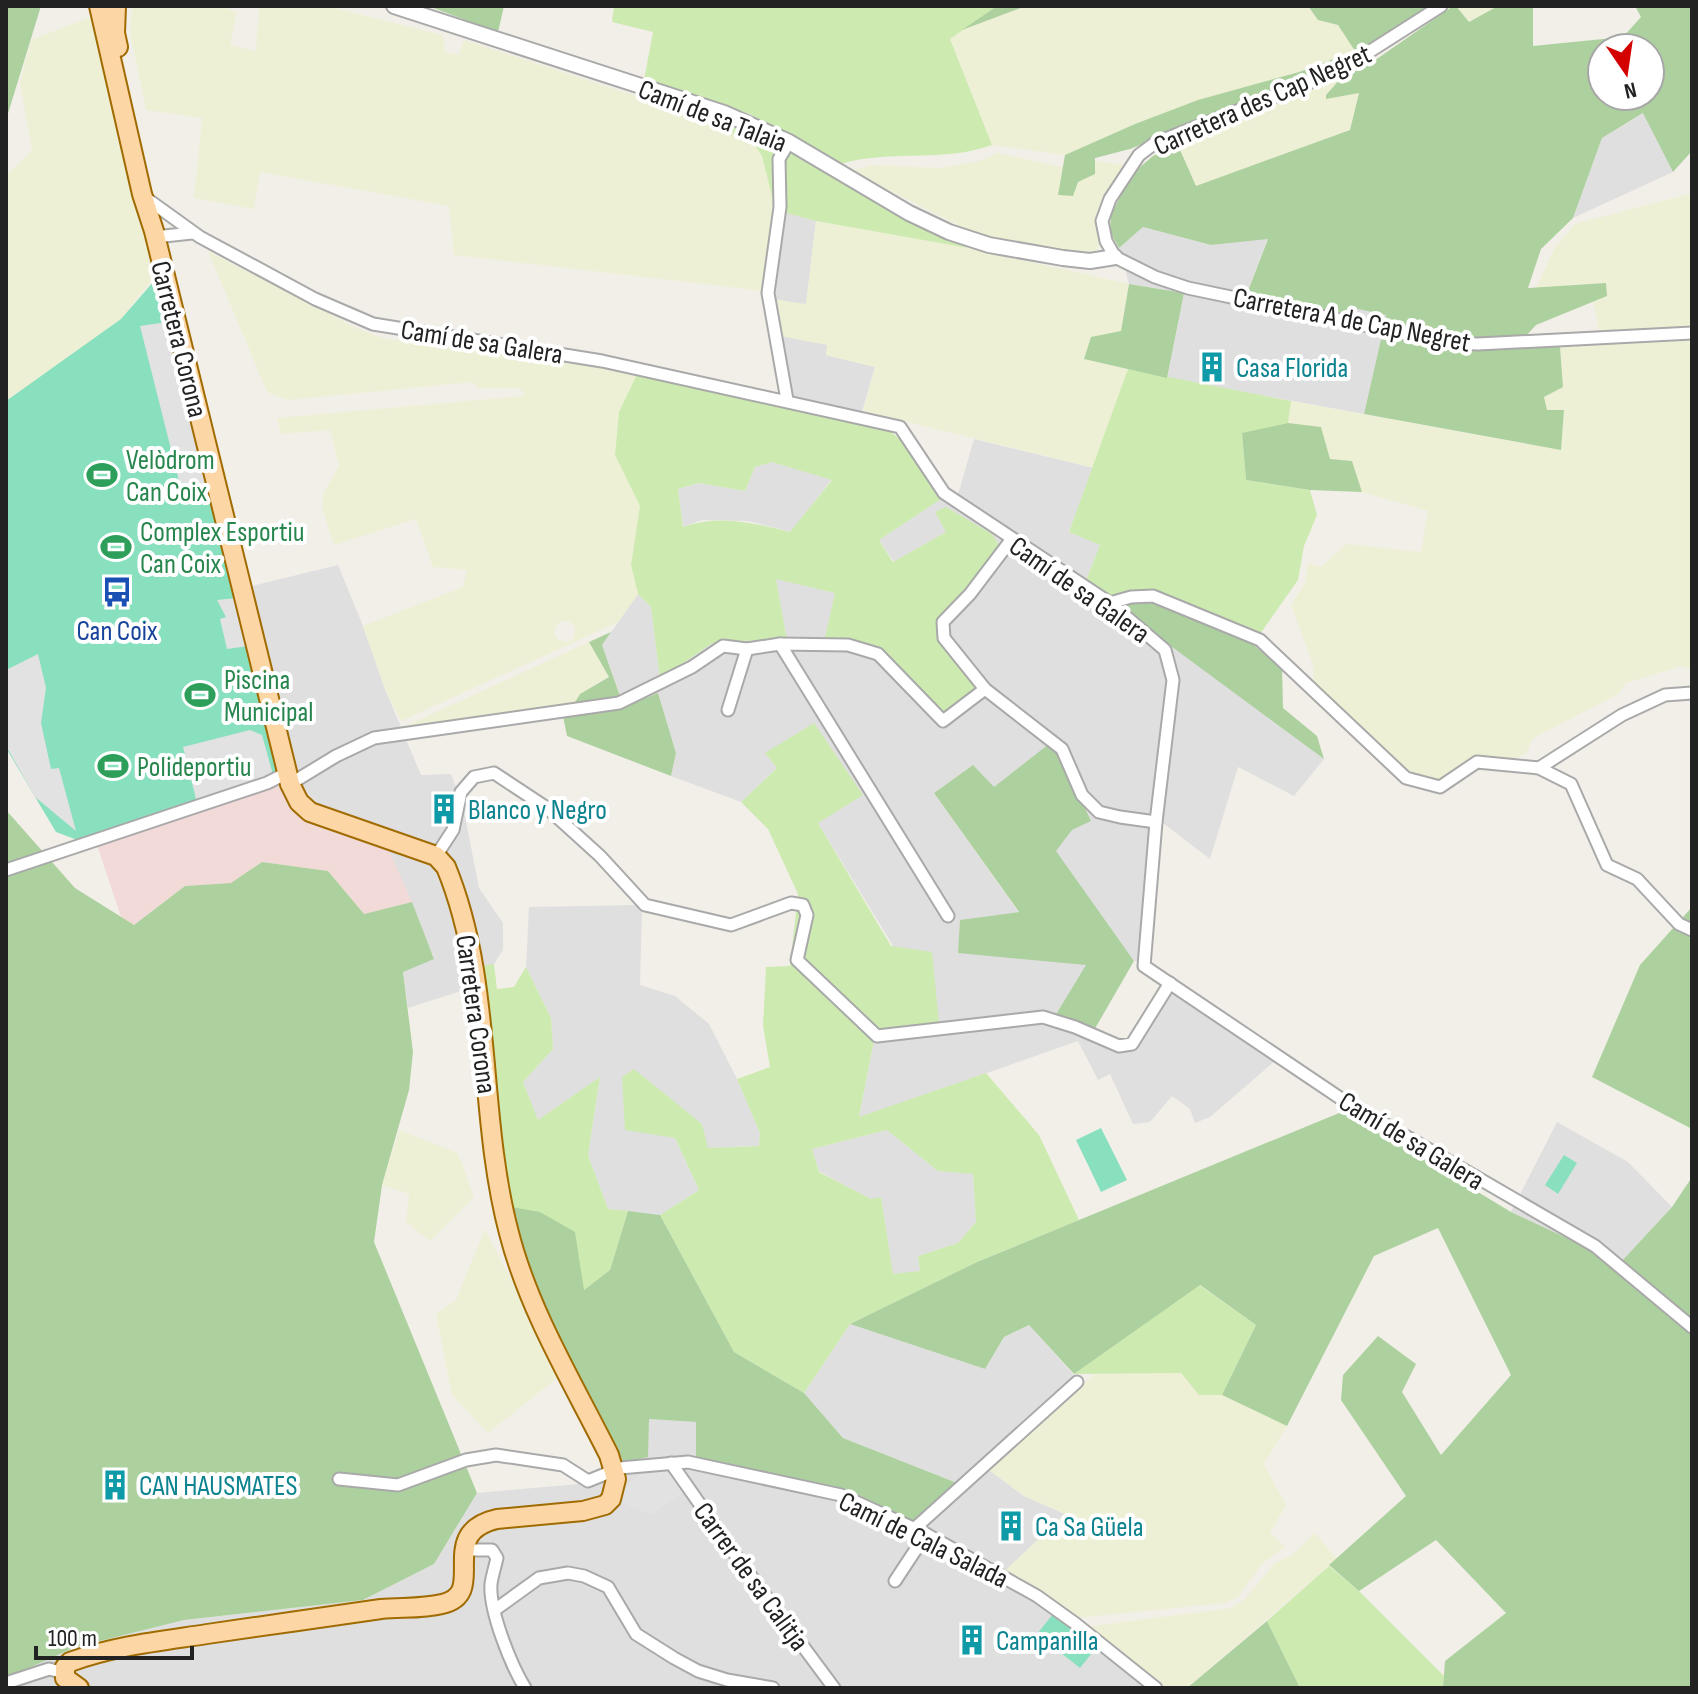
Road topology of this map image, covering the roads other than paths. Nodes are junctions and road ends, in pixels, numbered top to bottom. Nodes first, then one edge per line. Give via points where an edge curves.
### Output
1 (99, 6) edge
2 (116, 6) edge
3 (394, 6) edge
4 (1441, 6) edge
5 (789, 142) junction
6 (150, 201) junction
7 (175, 221) junction
8 (153, 230) junction
9 (192, 233) junction
10 (1115, 257) junction
11 (1692, 333) edge
12 (787, 400) junction
13 (1011, 540) junction
14 (1110, 603) junction
15 (780, 644) junction
16 (747, 649) junction
17 (985, 689) junction
18 (1692, 693) edge
19 (728, 710) dead end
20 (1539, 768) junction
21 (289, 778) junction
22 (1156, 822) junction
23 (436, 856) junction
24 (7, 871) edge
25 (948, 916) dead end
26 (1692, 930) edge
27 (1170, 983) junction
28 (1692, 1327) edge
29 (1077, 1382) dead end
30 (671, 1463) junction
31 (614, 1469) junction
32 (339, 1479) dead end
33 (915, 1528) junction
34 (926, 1534) junction
35 (464, 1550) junction
36 (895, 1581) dead end
37 (496, 1609) junction
38 (65, 1673) junction
39 (6, 1683) edge
40 (79, 1688) edge
41 (525, 1688) edge
42 (773, 1688) edge
43 (834, 1688) edge
44 (1156, 1688) edge

1 - 8 main road, Carretera Corona
2 - 6 main road, Carretera Corona via 115,33
3 - 5 street, Camí de sa Talaia via 724,113
4 - 10 street, Carretera des Cap Negret via 1339,71 1155,143 1139,155 1102,221
5 - 10 street, Camí de sa Talaia via 949,232 1063,258
5 - 12 street via 779,159 780,207 768,293
6 - 7 street, Camí de sa Galera
6 - 8 main road, Carretera Corona
7 - 8 street
7 - 9 street, Camí de sa Galera
8 - 9 street
8 - 21 main road, Carretera Corona
9 - 12 street, Camí de sa Galera via 373,324 602,361
10 - 11 street, Carretera A de Cap Negret via 1188,288 1449,343
12 - 13 street, Camí de sa Galera via 900,427 944,493
13 - 14 street, Camí de sa Galera
13 - 17 street via 943,622 944,638
14 - 20 street via 1153,596 1260,640 1406,778 1440,787 1477,762
14 - 22 street, Camí de sa Galera via 1165,650 1173,680
15 - 16 street
15 - 17 street via 848,645 878,654 943,721
15 - 25 street
16 - 19 street
16 - 21 street via 723,646 619,703 374,738
17 - 22 street via 1062,749 1082,795 1099,812
18 - 20 street via 1665,695 1622,715
20 - 26 street via 1571,784 1607,865 1637,879 1679,924
21 - 23 main road, Carretera Corona via 299,802 310,812
21 - 24 street
22 - 27 street, Camí de sa Galera via 1144,966
23 - 27 street via 453,830 461,792 474,777 494,773 547,808 645,905 731,925 791,903 803,905 807,915 797,960 877,1036 1043,1017 1119,1046 1132,1044
23 - 31 main road, Carretera Corona via 451,879 472,952 508,1231 525,1285
27 - 28 street, Camí de sa Galera via 1340,1098 1595,1246
29 - 33 street
30 - 31 street, Camí de Cala Salada
30 - 33 street, Camí de Cala Salada via 705,1464 841,1495
30 - 43 street, Carrer de sa Calitja
31 - 32 street, Camí de Cala Salada via 588,1481 563,1465 491,1455 398,1485
31 - 35 main road via 615,1490 605,1505 483,1522 472,1529
33 - 34 street, Camí de Cala Salada
34 - 36 street
34 - 44 street, Camí de Cala Salada via 1037,1596
35 - 37 street via 492,1550 497,1558 491,1586
35 - 38 main road via 463,1586 459,1595 442,1604 144,1643 70,1662
37 - 41 street via 510,1662
37 - 42 street, Carrer de sa Calitja via 539,1578 584,1576 608,1587 636,1634 674,1658 727,1680
38 - 39 street via 49,1669
38 - 40 main road

